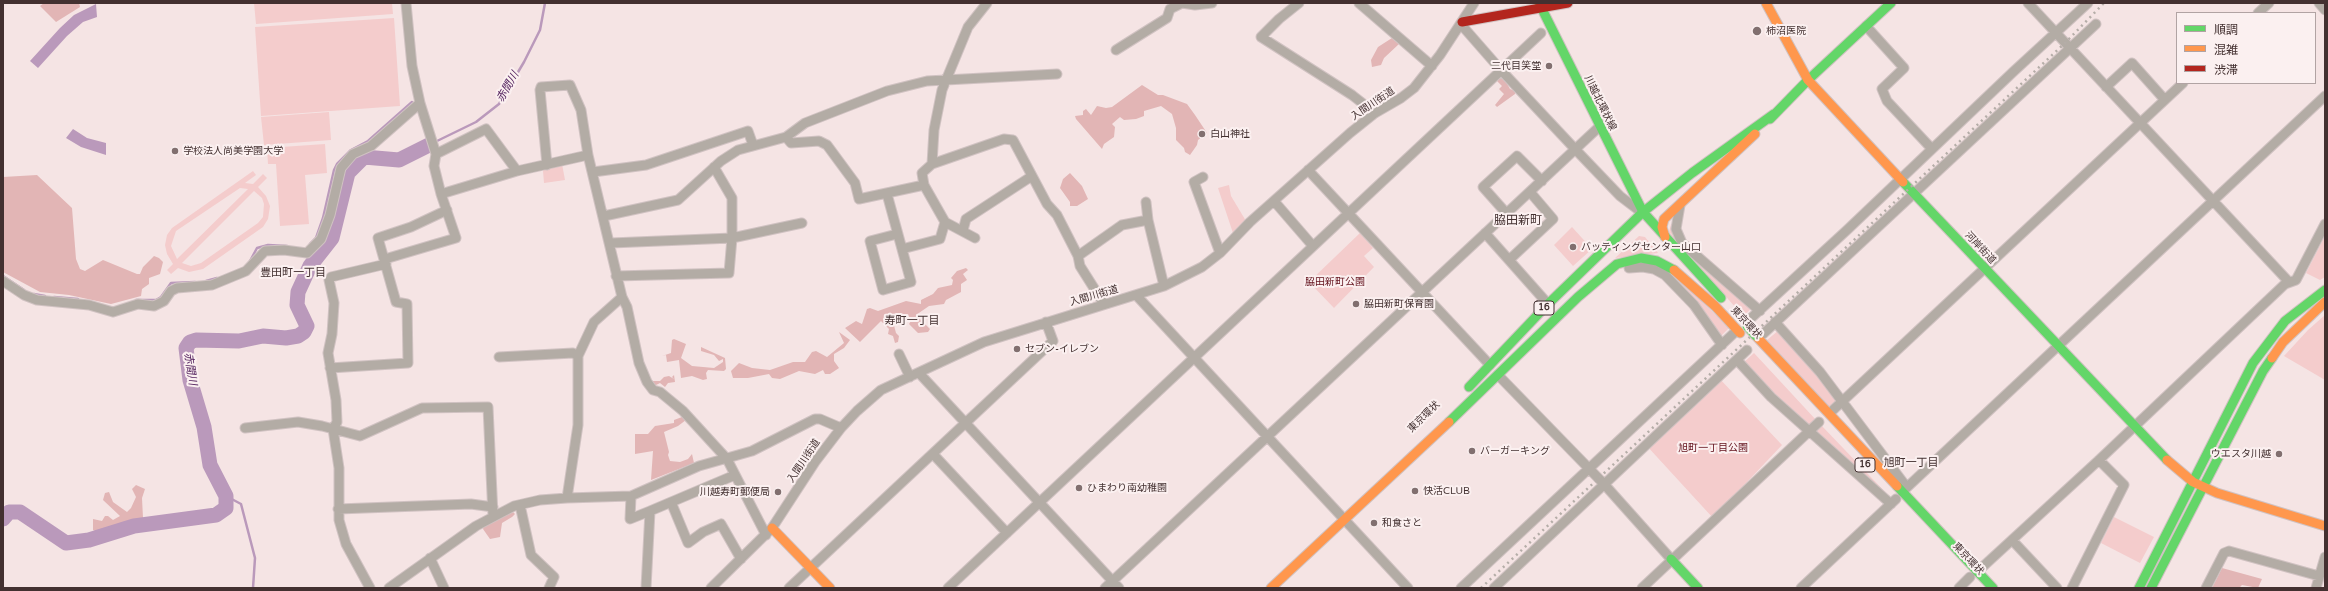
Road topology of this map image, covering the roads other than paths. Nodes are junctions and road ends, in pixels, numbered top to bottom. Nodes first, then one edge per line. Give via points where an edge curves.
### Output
1 (406, 3) edge
2 (987, 3) edge
3 (1162, 3) edge
4 (1212, 3) edge
5 (1300, 3) edge
6 (1359, 3) edge
7 (1474, 3) edge
8 (1568, 3) edge
9 (1766, 3) edge
10 (1891, 3) edge
11 (2028, 3) edge
12 (2088, 3) edge
13 (2269, 3) edge
14 (2319, 3) edge
15 (1540, 5) edge
16 (1170, 9) junction
17 (2325, 10) edge
18 (2259, 12) edge
19 (1462, 22) junction
20 (2096, 24) dead end
21 (1866, 26) junction
22 (1541, 33) dead end
23 (2055, 33) junction
24 (2070, 48) junction
25 (1116, 50) dead end
26 (1432, 66) junction
27 (1500, 69) junction
28 (1057, 74) dead end
29 (946, 79) junction
30 (1808, 80) junction
31 (2182, 84) edge
32 (2106, 87) junction
33 (2325, 96) edge
34 (2165, 100) junction
35 (420, 103) junction
36 (1375, 113) junction
37 (1774, 114) junction
38 (2140, 123) junction
39 (1764, 126) junction
40 (1599, 127) junction
41 (786, 137) junction
42 (753, 145) junction
43 (1932, 148) junction
44 (1575, 149) junction
45 (436, 154) junction
46 (588, 155) junction
47 (932, 164) junction
48 (547, 165) junction
49 (714, 167) junction
50 (1308, 170) junction
51 (517, 171) junction
52 (593, 172) junction
53 (1032, 176) junction
54 (1203, 177) dead end
55 (1900, 179) junction
56 (1542, 181) junction
57 (924, 185) junction
58 (1530, 192) junction
59 (441, 194) junction
60 (887, 194) junction
61 (1914, 194) junction
62 (1146, 202) dead end
63 (1274, 202) junction
64 (2213, 203) junction
65 (1680, 205) junction
66 (447, 210) junction
67 (1349, 212) junction
68 (1507, 214) junction
69 (604, 216) junction
70 (1645, 219) junction
71 (1148, 220) junction
72 (945, 222) junction
73 (802, 223) dead end
74 (2325, 224) edge
75 (963, 230) junction
76 (897, 234) junction
77 (1485, 234) junction
78 (1665, 237) junction
79 (732, 238) junction
80 (974, 238) dead end
81 (610, 244) junction
82 (1312, 245) junction
83 (902, 249) junction
84 (1220, 253) junction
85 (1078, 256) junction
86 (1509, 260) junction
87 (385, 261) junction
88 (1984, 268) junction
89 (616, 276) junction
90 (1598, 279) junction
91 (3, 281) edge
92 (2289, 282) junction
93 (1164, 286) junction
94 (2325, 290) edge
95 (1422, 292) junction
96 (1136, 295) junction
97 (622, 297) junction
98 (2325, 302) edge
99 (1104, 304) junction
100 (1548, 304) junction
101 (1715, 306) junction
102 (1760, 311) junction
103 (1046, 322) junction
104 (1775, 322) junction
105 (1742, 328) junction
106 (1754, 340) junction
107 (1722, 345) junction
108 (2058, 347) junction
109 (899, 354) dead end
110 (578, 356) junction
111 (499, 357) dead end
112 (1193, 358) junction
113 (1737, 360) junction
114 (1490, 365) junction
115 (330, 368) junction
116 (914, 375) junction
117 (1498, 375) junction
118 (1464, 400) junction
119 (1842, 402) junction
120 (1450, 407) dead end
121 (1833, 410) dead end
122 (1819, 422) dead end
123 (965, 424) junction
124 (2134, 427) junction
125 (245, 428) dead end
126 (841, 428) junction
127 (333, 429) junction
128 (1809, 432) junction
129 (1267, 438) junction
130 (933, 454) junction
131 (727, 459) junction
132 (2099, 460) junction
133 (1589, 469) junction
134 (735, 475) junction
135 (2193, 482) junction
136 (1604, 484) junction
137 (2202, 487) junction
138 (631, 496) junction
139 (1899, 496) junction
140 (567, 498) junction
141 (671, 502) junction
142 (1039, 502) junction
143 (520, 504) junction
144 (338, 509) junction
145 (650, 511) junction
146 (493, 512) junction
147 (1340, 517) junction
148 (2325, 526) edge
149 (769, 531) junction
150 (1007, 533) junction
151 (2012, 540) junction
152 (2325, 557) edge
153 (430, 558) junction
154 (741, 559) junction
155 (1671, 559) junction
156 (811, 567) junction
157 (1974, 575) junction
158 (2319, 576) junction
159 (1116, 585) edge
160 (1268, 585) edge
161 (370, 588) edge
162 (389, 588) edge
163 (444, 588) edge
164 (549, 588) edge
165 (646, 588) edge
166 (711, 588) edge
167 (789, 588) edge
168 (830, 588) edge
169 (948, 588) edge
170 (1105, 588) edge
171 (1408, 588) edge
172 (1461, 588) edge
173 (1494, 588) edge
174 (1642, 588) edge
175 (1698, 588) edge
176 (1801, 588) edge
177 (1959, 588) edge
178 (1980, 588) edge
179 (1993, 588) edge
180 (2057, 588) edge
181 (2072, 588) edge
182 (2139, 588) edge
183 (2151, 588) edge
184 (2206, 588) edge
185 (2316, 588) edge

1 - 35 street via 412,66
2 - 29 street via 968,27
3 - 16 street
4 - 16 street via 1182,3
5 - 36 street via 1261,37 1339,86
6 - 26 street
7 - 19 street, 入間川街道
8 - 15 main road
9 - 30 main road, 河岸街道
10 - 21 main road
11 - 23 street
12 - 23 street
13 - 18 street
14 - 17 street
15 - 19 main road
15 - 40 main road, 川越北環状線
16 - 25 street via 1167,18
19 - 26 street, 入間川街道
19 - 27 street via 1465,30
20 - 24 street
21 - 30 main road
21 - 43 street via 1904,68 1882,89 1887,101
22 - 27 street
23 - 24 street
23 - 43 street
24 - 32 street
24 - 61 street
26 - 36 street, 入間川街道 via 1407,94
27 - 44 street
27 - 67 street
28 - 29 street
29 - 41 street via 927,81 866,98 806,123
29 - 47 street via 934,130
30 - 37 main road
30 - 55 main road, 河岸街道
31 - 34 street
32 - 34 street via 2132,63
32 - 38 street
33 - 64 street
34 - 38 street
35 - 45 street
35 - 91 street via 371,146 353,154 344,164 321,239 307,253 264,251 246,271 212,286 177,288 171,291 164,301 154,306 138,304 113,312 89,306 37,300
36 - 50 street, 入間川街道
37 - 39 main road
37 - 70 main road via 1692,173
38 - 64 street
38 - 88 street
39 - 65 main road
39 - 70 main road
40 - 44 street
40 - 70 main road, 川越北環状線
41 - 42 street
41 - 60 street via 791,143 819,142 827,145 855,184 859,199
42 - 49 street via 738,150
42 - 52 street via 748,131 646,165
43 - 55 street
44 - 56 street
44 - 70 street
45 - 51 street via 486,129
45 - 59 street via 434,166
46 - 48 street
46 - 48 street via 581,110 570,85 541,87
46 - 52 street
47 - 53 street via 1004,139 1013,140
47 - 57 street via 922,173
48 - 51 street
49 - 69 street via 678,200
49 - 79 street via 732,198
50 - 63 street, 入間川街道
50 - 67 street
51 - 59 street
52 - 69 street
53 - 75 street via 966,219
53 - 85 street via 1047,204 1057,215
54 - 84 street via 1194,182
55 - 61 main road, 河岸街道
55 - 102 street
56 - 58 street
56 - 68 street via 1516,156 1483,187
57 - 60 street
57 - 72 street
58 - 68 street
58 - 86 street via 1553,217
59 - 66 street
60 - 76 street
61 - 88 main road, 河岸街道
61 - 104 street
62 - 71 street
63 - 82 street
63 - 84 street, 入間川街道
64 - 92 street
64 - 108 street
65 - 78 main road via 1662,223
65 - 102 street via 1676,229 1682,243
66 - 87 street via 411,227 378,238
66 - 87 street via 456,238
67 - 82 street
67 - 95 street
68 - 77 street
69 - 81 street
70 - 78 main road, 東京環状 / 16
70 - 100 main road, 東京環状 / 16
70 - 101 main road via 1652,235
70 - 118 main road, 東京環状 / 16
71 - 85 street via 1122,225
71 - 93 street
72 - 75 street
72 - 83 street via 940,239
73 - 79 street
74 - 92 street via 2301,274 2296,280
75 - 80 street
76 - 83 street
76 - 83 street via 870,241 883,290 911,282
77 - 86 street
77 - 95 street
78 - 105 main road, 東京環状 / 16
79 - 81 street
79 - 89 street via 729,273
81 - 89 street
82 - 112 street
84 - 93 street, 入間川街道 via 1192,273
85 - 99 street via 1080,266
86 - 100 street
87 - 115 street via 331,277 329,280 334,303 328,353
87 - 115 street via 396,302 407,304 408,363
88 - 108 main road, 河岸街道
88 - 119 street
89 - 97 street
90 - 101 main road, 東京環状 / 16 via 1610,268 1625,261 1641,258 1658,261 1676,271
90 - 107 street via 1636,267 1654,269 1665,275 1694,305
90 - 117 main road, 東京環状 / 16
92 - 124 street
93 - 96 street, 入間川街道
94 - 135 main road via 2285,321 2265,346 2243,381
95 - 114 street
95 - 129 street
96 - 99 street, 入間川街道
96 - 112 street
97 - 110 street via 594,322
97 - 131 street via 627,307 639,363 647,382 653,390 660,392 683,410
98 - 137 main road via 2299,325 2274,355 2238,416
99 - 103 street, 入間川街道
100 - 114 main road, 東京環状 / 16
101 - 105 main road, 東京環状 / 16
102 - 105 street
103 - 116 street, 入間川街道 via 984,342
103 - 123 street via 1053,341
104 - 106 street
104 - 119 street via 1820,372
105 - 106 main road, 東京環状 / 16
105 - 107 street
106 - 113 street
106 - 139 main road, 東京環状 / 16
107 - 133 street
108 - 124 main road, 河岸街道
108 - 139 street
109 - 116 street
110 - 111 street via 573,353
110 - 140 street via 578,425
112 - 129 street
112 - 142 street
113 - 128 street via 1771,397
113 - 136 street
114 - 118 main road, 東京環状 / 16
115 - 127 street via 337,414 337,422
116 - 123 street
116 - 126 street, 入間川街道 via 881,390
117 - 118 main road, 東京環状 / 16
117 - 133 street
118 - 147 main road, 東京環状 / 16 via 1412,457
119 - 121 street
119 - 139 street
120 - 147 main road, 東京環状 / 16
122 - 128 street
123 - 130 street
123 - 142 street
124 - 132 street
124 - 135 main road, 河岸街道
125 - 127 street via 298,422
126 - 131 street via 815,419 784,436
126 - 149 street, 入間川街道
127 - 144 street via 339,468
127 - 146 street via 360,436 422,408 488,407
128 - 139 street
128 - 155 street
129 - 147 street
129 - 159 street
130 - 150 street
130 - 156 street
131 - 134 street
131 - 138 street via 693,468
132 - 151 street
132 - 181 street via 2124,485
133 - 136 street
133 - 172 street
134 - 141 street
134 - 149 street
135 - 137 main road, 河岸街道
135 - 182 main road
136 - 155 street
136 - 173 street
137 - 148 main road, 河岸街道 via 2230,498
137 - 183 main road
138 - 140 street
138 - 145 street via 630,519
139 - 157 main road, 東京環状 / 16
139 - 176 street
140 - 143 street
141 - 145 street
141 - 154 street via 688,543 703,532 721,524
142 - 150 street
142 - 159 street
143 - 146 street
143 - 164 street via 531,555 554,577
144 - 146 street via 471,504
144 - 161 street via 346,544
145 - 165 street
146 - 153 street
147 - 160 main road, 東京環状 / 16
147 - 171 street
149 - 154 street, 入間川街道
149 - 156 main road
150 - 169 street
151 - 157 street
151 - 180 street
152 - 158 street
153 - 162 street
153 - 163 street
154 - 166 street, 入間川街道
155 - 174 street
155 - 175 main road
156 - 167 street
156 - 168 main road
157 - 177 street
157 - 178 main road, 東京環状 / 16
157 - 179 main road, 東京環状 / 16
158 - 184 street via 2229,551 2224,553
158 - 185 street
159 - 170 street

